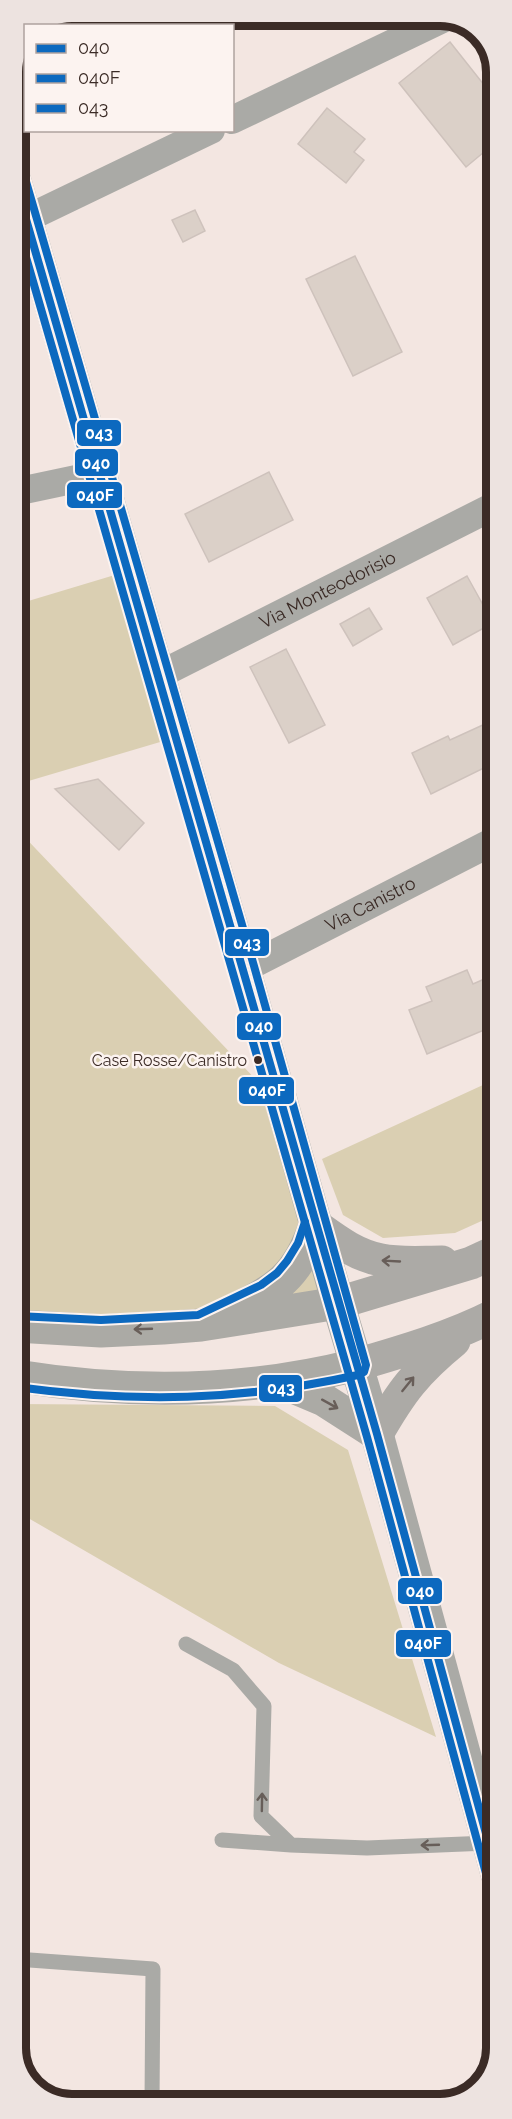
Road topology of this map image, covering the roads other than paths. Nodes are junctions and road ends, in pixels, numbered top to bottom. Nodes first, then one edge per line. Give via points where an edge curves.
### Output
1 (428, 26) edge
2 (234, 119) edge
3 (207, 132) edge
4 (26, 219) joint
5 (100, 474) junction
6 (26, 490) edge
7 (486, 510) edge
8 (159, 675) junction
9 (486, 845) edge
10 (244, 969) junction
11 (315, 1225) junction
12 (484, 1257) edge
13 (338, 1304) junction
14 (483, 1321) edge
15 (201, 1325) junction
16 (26, 1326) edge
17 (356, 1365) junction
18 (26, 1377) edge
19 (279, 1381) junction
20 (377, 1434) junction
21 (186, 1644) dead end
22 (486, 1836) edge
23 (222, 1840) dead end
24 (486, 1843) edge
25 (291, 1845) junction
26 (26, 1960) edge
27 (152, 2093) edge

1 - 2 street
3 - 4 street
4 - 5 street
5 - 6 street
5 - 8 street
7 - 8 street, Via Monteodorisio
8 - 10 street
9 - 10 street, Via Canistro
10 - 11 street
12 -> 11 highway via 382,1261 346,1247
11 - 13 street
11 - 15 main road via 308,1247 284,1281 266,1294
12 - 13 highway
13 - 15 main road
13 - 17 street
14 - 17 highway
20 -> 14 highway via 412,1378
15 -> 16 main road via 101,1330
17 - 19 main road
17 - 20 street
18 - 19 main road via 170,1388
19 -> 20 main road via 324,1400
20 - 22 street
25 -> 21 lane via 261,1816 264,1706 233,1670
23 - 25 lane
24 -> 25 lane via 368,1848
26 - 27 lane via 153,1969

